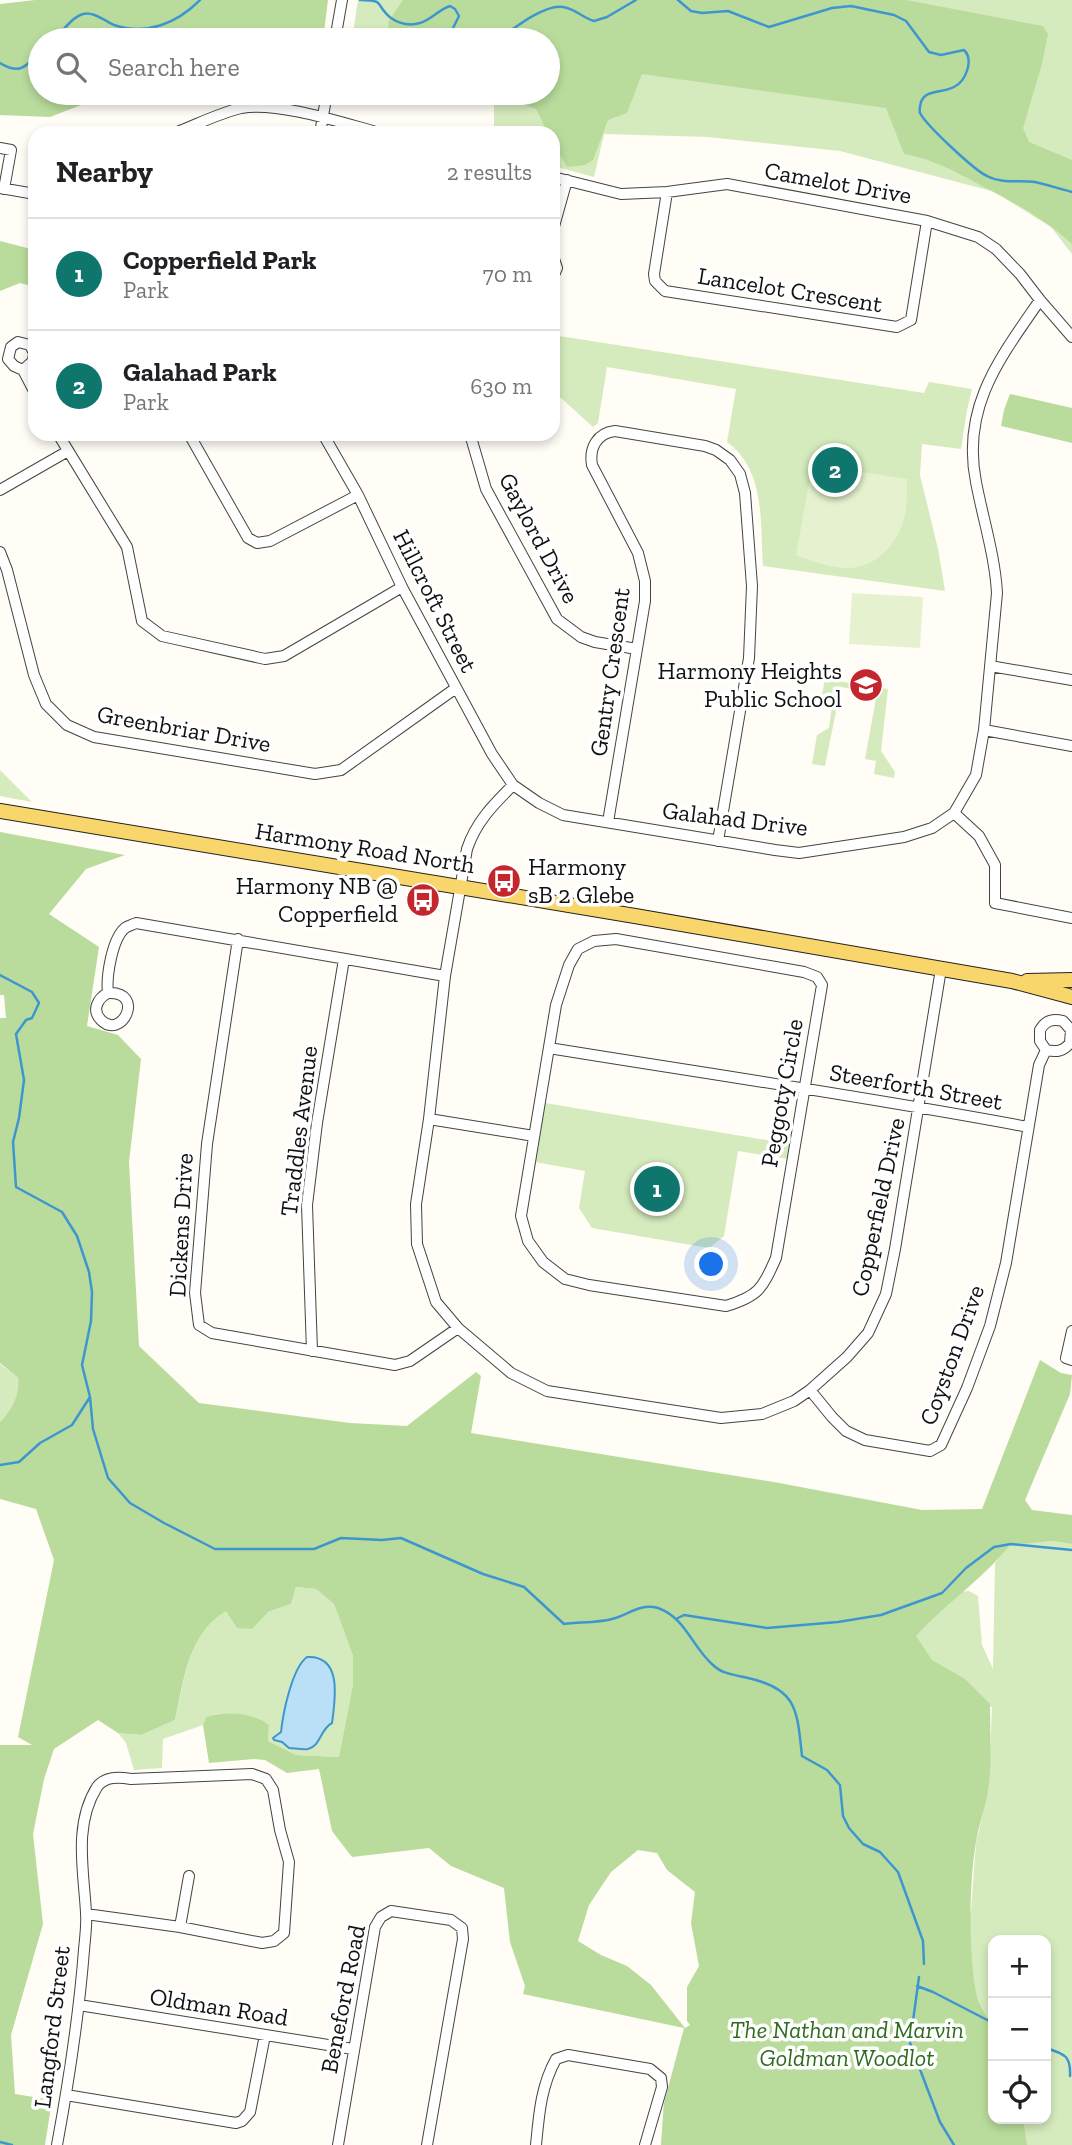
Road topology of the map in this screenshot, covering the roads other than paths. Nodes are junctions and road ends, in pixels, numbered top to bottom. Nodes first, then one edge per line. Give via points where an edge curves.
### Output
1 (342, 0) edge
2 (337, 28) edge
3 (325, 105) edge
4 (323, 118) junction
5 (193, 126) edge
6 (321, 126) edge
7 (353, 126) edge
8 (0, 148) edge
9 (560, 178) edge
10 (567, 180) junction
11 (2, 188) edge
12 (667, 192) junction
13 (28, 193) edge
14 (560, 205) edge
15 (927, 221) junction
16 (1040, 300) junction
17 (1072, 337) edge
18 (23, 370) dead end
19 (28, 380) edge
20 (62, 441) edge
21 (193, 441) edge
22 (327, 441) edge
23 (472, 441) edge
24 (68, 452) junction
25 (0, 490) edge
26 (358, 495) junction
27 (0, 552) edge
28 (402, 587) junction
29 (637, 649) junction
30 (990, 666) junction
31 (1072, 680) edge
32 (456, 688) junction
33 (984, 730) junction
34 (1072, 746) edge
35 (513, 785) junction
36 (0, 811) edge
37 (954, 813) junction
38 (608, 822) junction
39 (718, 841) junction
40 (460, 887) junction
41 (1072, 918) edge
42 (238, 939) junction
43 (344, 959) junction
44 (941, 969) junction
45 (445, 976) junction
46 (1072, 980) edge
47 (1012, 981) junction
48 (108, 993) dead end
49 (1072, 997) edge
50 (549, 1048) junction
51 (1046, 1050) dead end
52 (804, 1090) junction
53 (919, 1106) junction
54 (429, 1119) junction
55 (1028, 1127) junction
56 (534, 1136) junction
57 (457, 1328) junction
58 (1072, 1331) edge
59 (312, 1351) junction
60 (1069, 1359) edge
61 (810, 1390) junction
62 (189, 1876) dead end
63 (86, 1914) junction
64 (180, 1927) junction
65 (79, 2005) junction
66 (265, 2035) junction
67 (353, 2049) junction
68 (66, 2095) junction
69 (342, 2144) edge
70 (57, 2145) edge
71 (427, 2145) edge
72 (536, 2145) edge
73 (645, 2145) edge

1 - 2 street
3 - 4 street
4 - 5 street via 266,106 240,108
4 - 6 street
4 - 7 street
8 - 11 street via 11,150
9 - 10 street, Camelot Drive
10 - 12 street, Camelot Drive via 621,194
10 - 14 street
11 - 13 street
12 - 15 street, Camelot Drive via 727,184
12 - 15 street, Lancelot Crescent via 654,274 665,291 897,327 911,320
15 - 16 street, Camelot Drive via 978,237 996,249
16 - 17 street, Camelot Drive
16 - 30 street, Galahad Drive via 990,375 975,428 975,480 998,593
18 - 19 street
20 - 24 street
21 - 26 street via 248,538 257,543 270,541
22 - 26 street, Hillcroft Street
23 - 29 street, Gaylord Drive via 486,489 557,620 581,637
24 - 25 street
24 - 28 street via 127,547 142,621 162,636 265,659 284,656
26 - 28 street, Hillcroft Street
27 - 32 street, Greenbriar Drive via 46,704 66,725 94,737 315,774 341,770
28 - 32 street, Hillcroft Street
29 - 38 street, Gentry Crescent
29 - 39 street, Gentry Crescent via 645,601 642,565 592,465 595,443 607,432 716,450 736,466 743,484 752,586 751,640
30 - 31 street
30 - 33 street, Galahad Drive
32 - 35 street, Hillcroft Street
33 - 34 street
33 - 37 street, Galahad Drive via 976,775
35 - 38 street, Galahad Drive via 563,815
35 - 40 street, Copperfield Drive via 486,812 472,835
36 - 40 main road, Harmony Road North
37 - 39 street, Galahad Drive via 932,828 904,837 799,853
37 - 41 street via 979,836 996,865 995,903
38 - 39 street, Galahad Drive
40 - 44 main road, Harmony Road North
40 - 45 street, Copperfield Drive
42 - 43 street
42 - 48 street via 136,923 124,929 115,944 106,982
42 - 59 street, Dickens Drive via 206,1144 195,1293 199,1325 212,1333
43 - 45 street
43 - 59 street, Traddles Avenue via 307,1205
44 - 47 main road, Harmony Road North
44 - 53 street, Copperfield Drive
45 - 54 street, Copperfield Drive
46 - 47 main road, Harmony Road North
47 - 49 main road, Harmony Road North
50 - 52 street, Steerforth Street
50 - 52 street, Peggoty Circle via 556,1005 578,948 616,939 817,977 822,985
50 - 56 street, Peggoty Circle
51 - 55 street, Coyston Drive
52 - 53 street, Steerforth Street
52 - 56 street, Peggoty Circle via 776,1258 764,1286 746,1300 726,1306 589,1285 565,1279 543,1262 528,1241 521,1216
53 - 55 street, Steerforth Street
53 - 61 street, Copperfield Drive via 886,1294 868,1333
54 - 56 street
54 - 57 street, Copperfield Drive via 416,1204 417,1244 436,1302
55 - 61 street, Coyston Drive via 1006,1263 990,1326 941,1445 930,1451 865,1440 846,1431
57 - 59 street, Dickens Drive via 410,1361 395,1365
57 - 61 street, Copperfield Drive via 511,1373 547,1391 721,1418 762,1414
58 - 60 street
62 - 64 street
63 - 64 street, Langford Street
63 - 64 street, Langford Street via 81,1855 87,1810 98,1785 114,1777 252,1773 266,1779 273,1790 289,1862 284,1933 262,1943
63 - 65 street, Langford Street
65 - 66 street, Oldman Road
65 - 68 street, Langford Street
66 - 67 street, Oldman Road
66 - 68 street via 250,2112 236,2123
67 - 69 street, Beneford Road
67 - 71 street, Beneford Road via 375,1927 381,1917 391,1911 451,1920 462,1928
68 - 70 street, Langford Street
72 - 73 street via 547,2076 556,2059 568,2055 650,2069 661,2078

